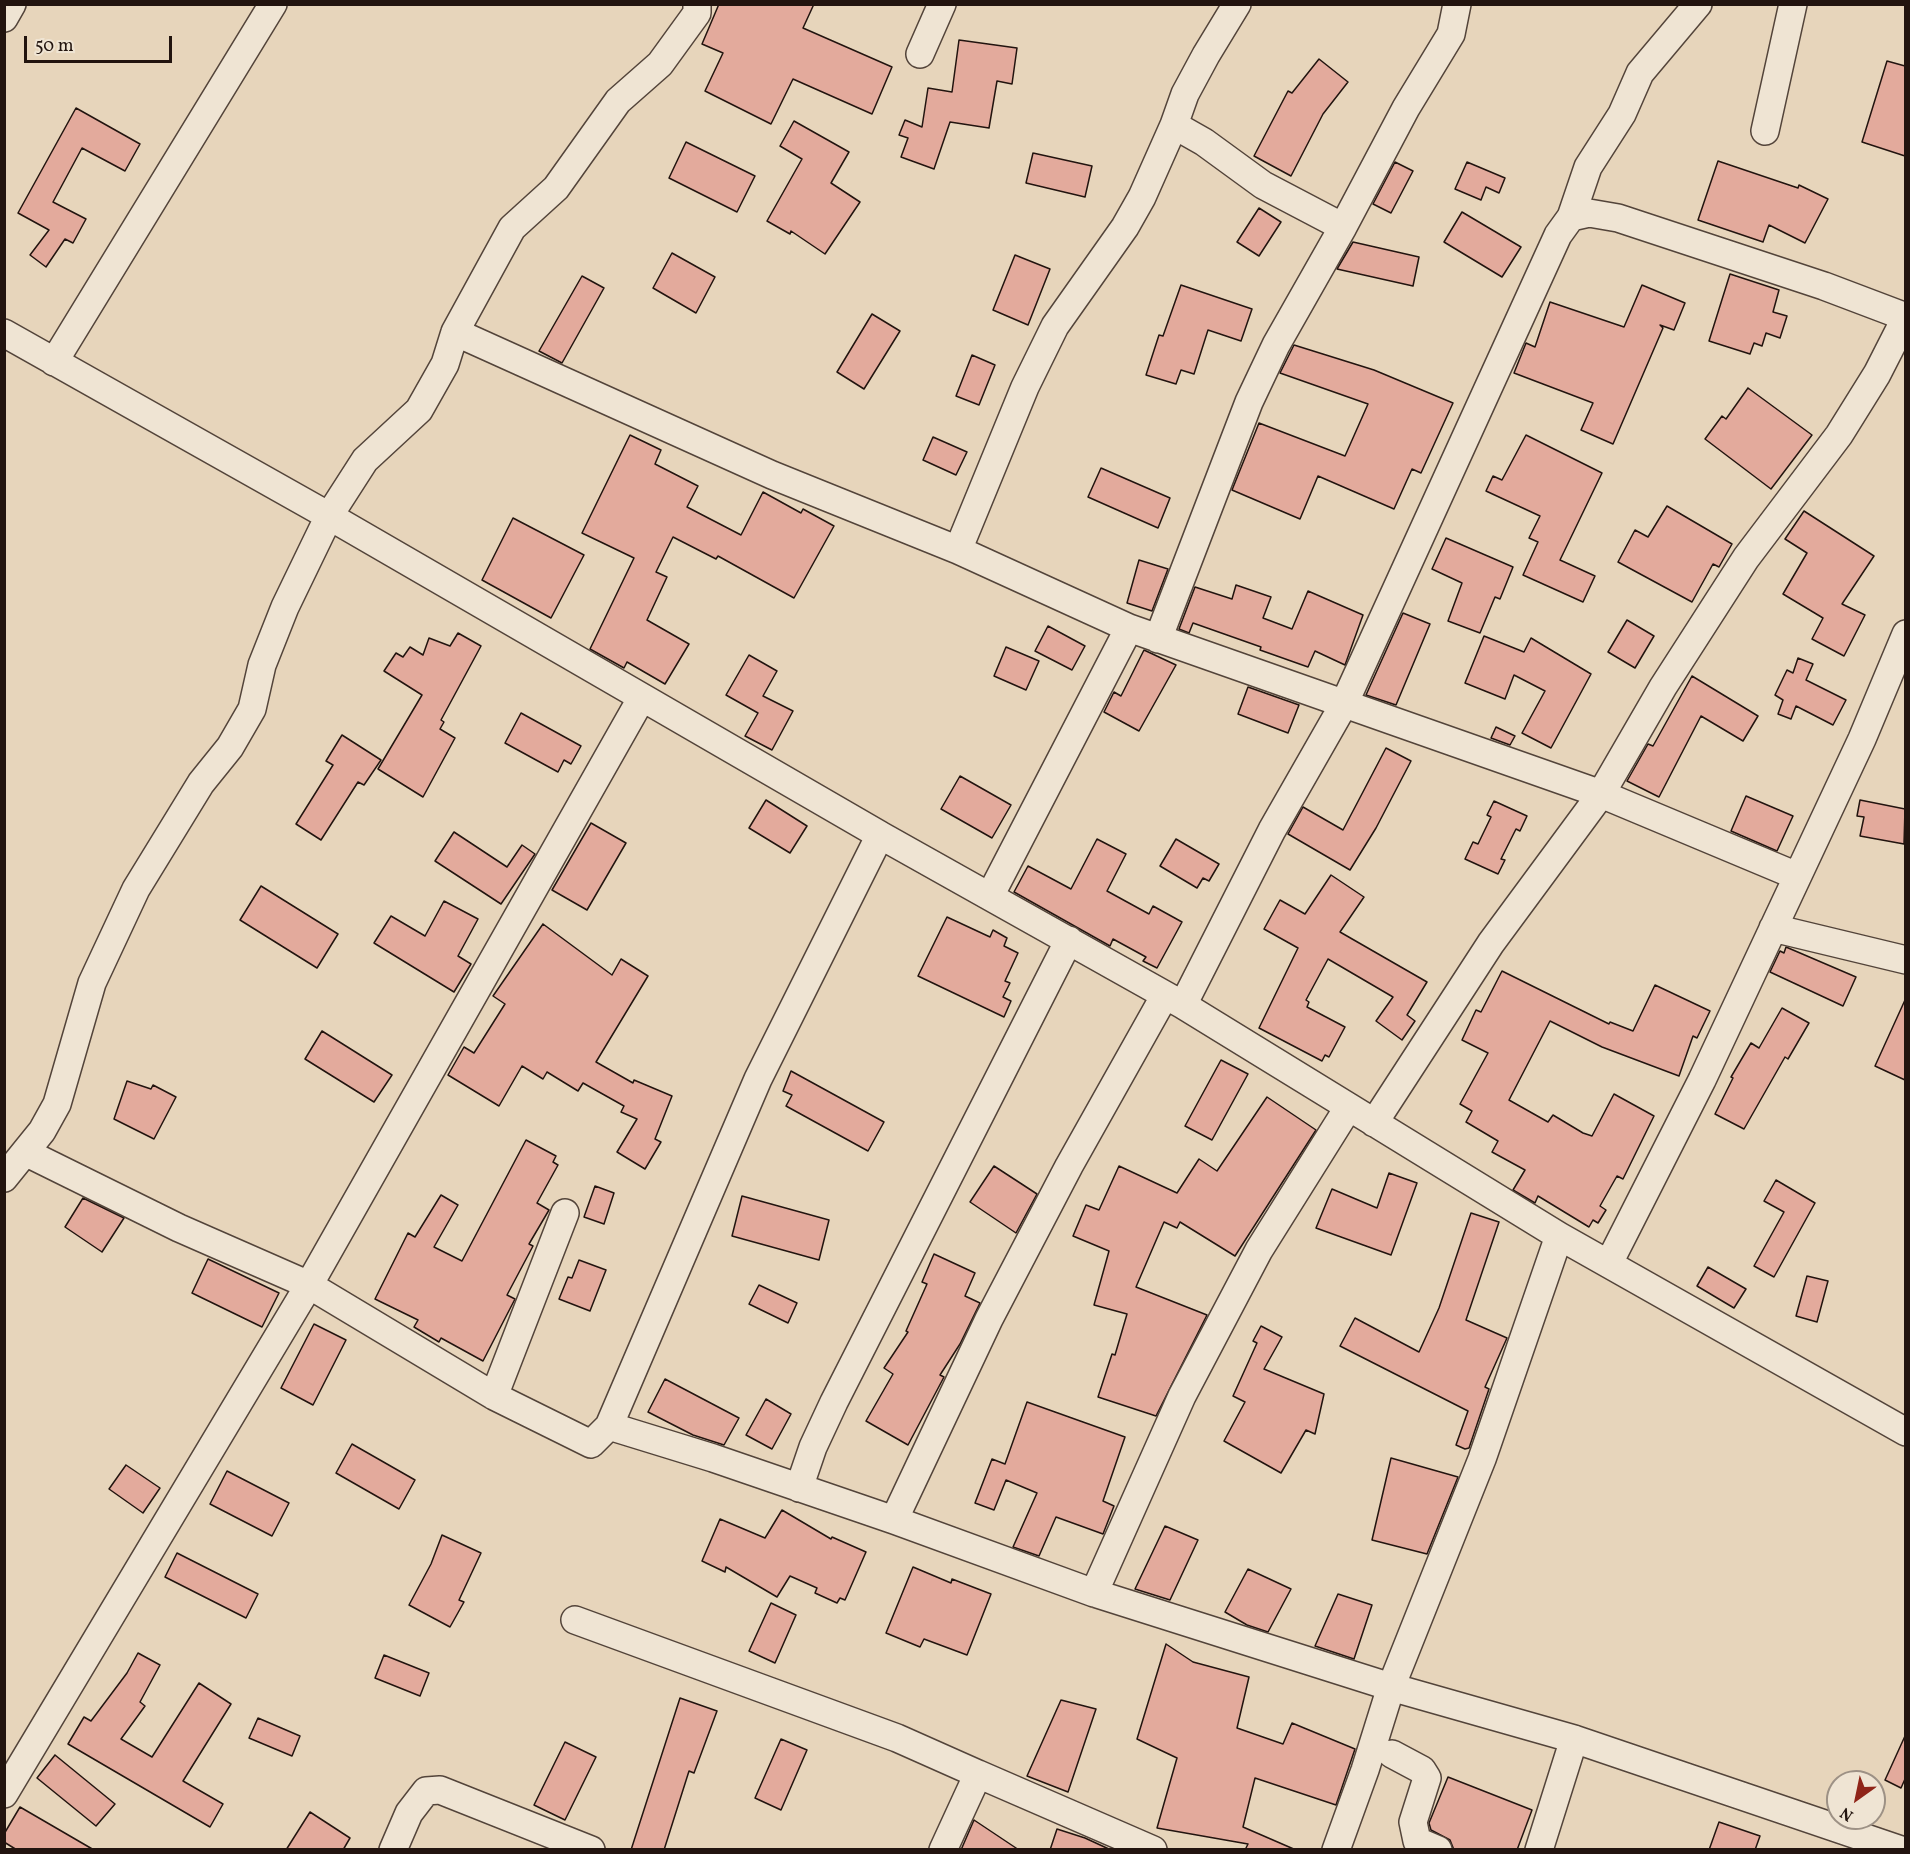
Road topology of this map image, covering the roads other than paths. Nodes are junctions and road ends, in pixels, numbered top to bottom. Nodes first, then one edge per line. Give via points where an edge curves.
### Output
1 (12, 4) edge
2 (273, 4) edge
3 (697, 4) edge
4 (942, 4) edge
5 (1237, 4) edge
6 (1458, 4) edge
7 (1698, 4) edge
8 (1794, 4) edge
9 (4, 18) edge
10 (920, 54) dead end
11 (1174, 125) junction
12 (1765, 131) dead end
13 (1571, 217) junction
14 (1343, 227) junction
15 (1905, 317) edge
16 (455, 332) junction
17 (4, 333) edge
18 (54, 362) junction
19 (329, 516) junction
20 (958, 550) junction
21 (1129, 628) junction
22 (1905, 634) edge
23 (1158, 639) junction
24 (641, 699) junction
25 (1344, 704) junction
26 (1601, 794) junction
27 (880, 835) junction
28 (1797, 876) junction
29 (990, 896) junction
30 (1773, 928) junction
31 (1069, 940) junction
32 (1905, 960) edge
33 (1174, 1000) junction
34 (1348, 1108) junction
35 (1374, 1123) junction
36 (15, 1154) edge
37 (4, 1178) edge
38 (565, 1213) dead end
39 (1559, 1236) junction
40 (1609, 1263) junction
41 (309, 1285) junction
42 (494, 1396) junction
43 (609, 1426) junction
44 (1905, 1432) edge
45 (799, 1488) junction
46 (894, 1520) junction
47 (1095, 1593) junction
48 (575, 1620) dead end
49 (1391, 1688) junction
50 (1574, 1739) junction
51 (1392, 1754) dead end
52 (978, 1774) junction
53 (7, 1783) edge
54 (1423, 1847) edge
55 (393, 1850) edge
56 (591, 1850) edge
57 (943, 1850) edge
58 (1153, 1850) edge
59 (1335, 1850) edge
60 (1539, 1850) edge
61 (1901, 1850) edge

1 - 9 street
2 - 18 street
3 - 16 street via 697,13 660,64 618,101 556,188 512,228
4 - 10 street
5 - 11 street via 1185,94
6 - 14 street via 1451,34 1406,108
7 - 13 street via 1640,73 1622,114 1588,167
8 - 12 street
11 - 14 street via 1263,185
11 - 20 street via 1125,227 1055,326 1025,387
13 - 15 street via 1589,213 1618,218
13 - 25 street via 1558,235
14 - 23 street via 1276,345 1249,402
15 - 26 street via 1877,374 1839,435 1746,558 1663,687
16 - 19 street via 445,364 419,410 365,460
16 - 20 street via 772,475
17 - 18 street
18 - 19 street
19 - 24 street
19 - 36 street via 285,607 262,665 252,709 136,889 92,983 57,1104 42,1131
20 - 21 street
21 - 23 street
21 - 29 street
22 - 28 street via 1862,739
23 - 25 street
24 - 27 street
24 - 41 street
25 - 26 street
25 - 33 street
26 - 28 street
26 - 35 street via 1491,944
27 - 29 street
27 - 43 street via 758,1079
28 - 30 street
29 - 31 street
30 - 32 street
30 - 40 street via 1702,1080
31 - 33 street
31 - 45 street via 834,1402
33 - 34 street
33 - 46 street via 1069,1166
34 - 35 street
34 - 47 street via 1259,1250 1182,1396
35 - 39 street
36 - 37 street
36 - 41 street
38 - 42 street
39 - 40 street
39 - 49 street via 1482,1459
40 - 44 street
41 - 42 street
41 - 53 street
42 - 43 street via 591,1444
43 - 45 street
45 - 46 street
46 - 47 street
47 - 49 street
48 - 52 street via 897,1738
49 - 50 street
49 - 59 street
50 - 60 street
50 - 61 street
51 - 54 street via 1422,1770 1427,1778 1413,1822
52 - 57 street
52 - 58 street
55 - 56 street via 409,1813 426,1791 440,1790

